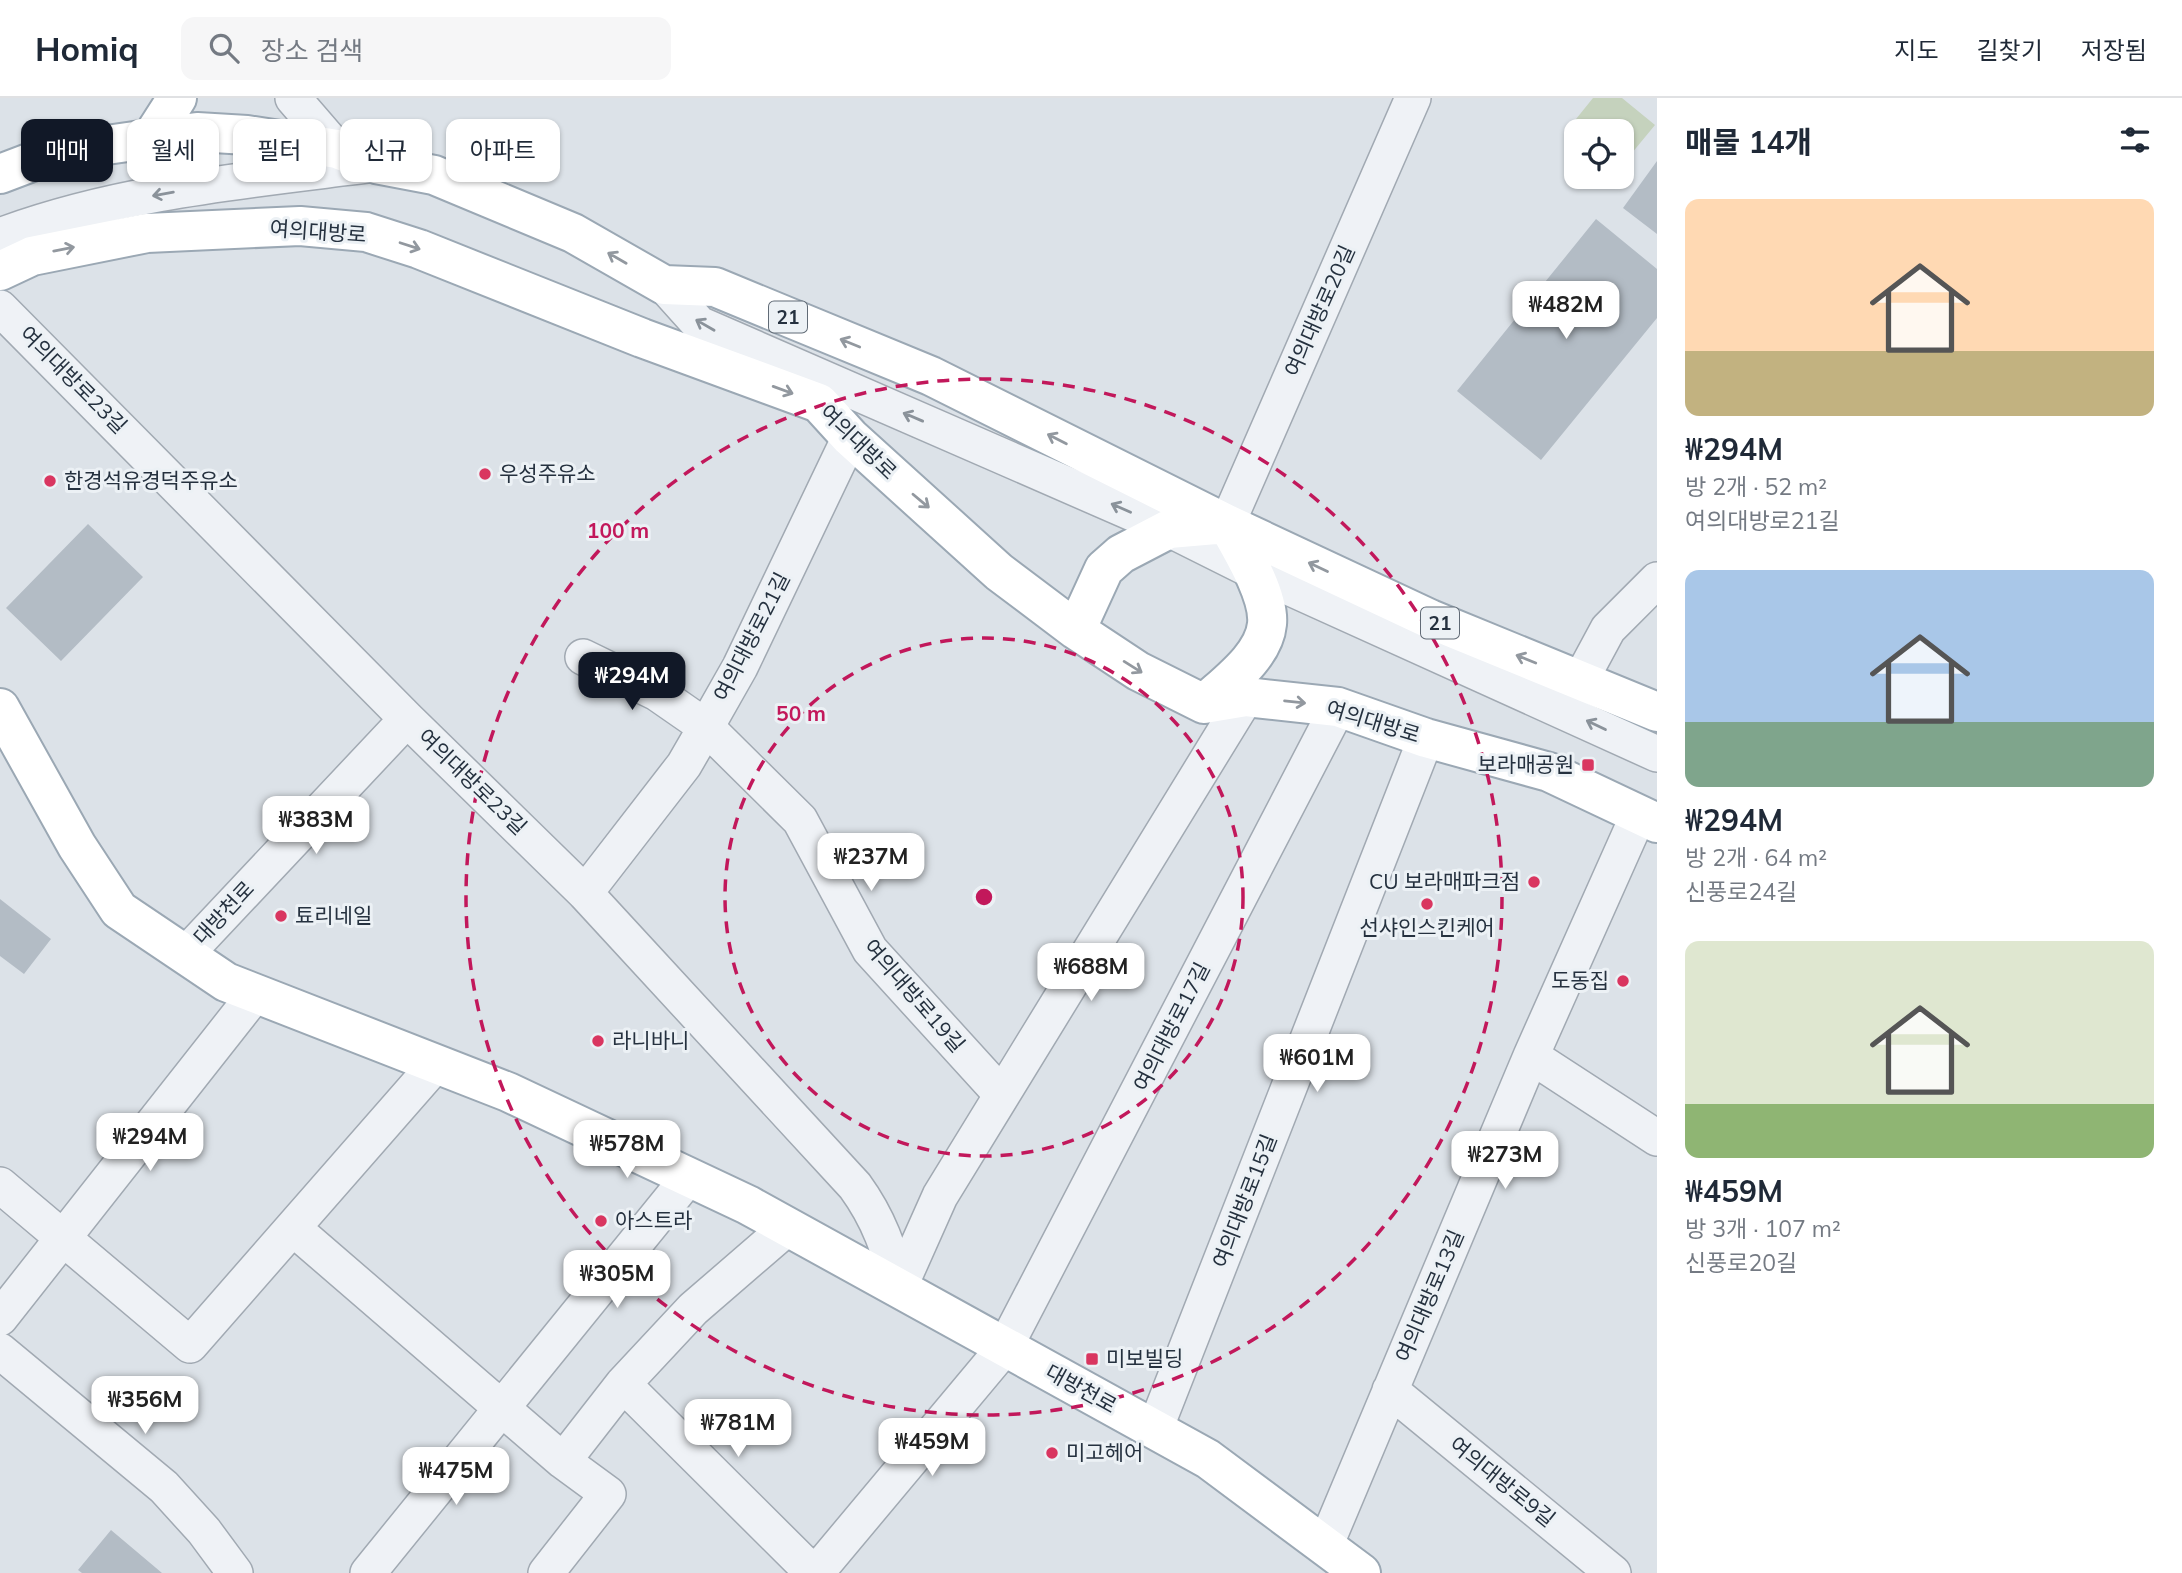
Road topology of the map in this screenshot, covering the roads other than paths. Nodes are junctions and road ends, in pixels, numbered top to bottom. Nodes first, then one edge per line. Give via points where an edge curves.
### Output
1 (177, 98) edge
2 (293, 98) edge
3 (1413, 98) edge
4 (163, 119) edge
5 (219, 133) edge
6 (127, 143) edge
7 (337, 149) junction
8 (340, 150) edge
9 (340, 169) edge
10 (0, 174) edge
11 (432, 175) edge
12 (0, 236) edge
13 (0, 271) edge
14 (664, 285) junction
15 (0, 308) edge
16 (819, 403) junction
17 (850, 437) junction
18 (1227, 524) junction
19 (1157, 537) junction
20 (1657, 580) edge
21 (1257, 582) junction
22 (1076, 630) junction
23 (583, 657) dead end
24 (1580, 681) junction
25 (1245, 697) junction
26 (1204, 704) junction
27 (1338, 707) junction
28 (0, 708) edge
29 (1657, 712) edge
30 (407, 719) junction
31 (706, 727) junction
32 (1426, 738) junction
33 (1657, 754) edge
34 (1657, 778) edge
35 (1647, 819) edge
36 (585, 893) junction
37 (185, 955) junction
38 (256, 993) junction
39 (1531, 1056) junction
40 (436, 1064) junction
41 (1002, 1095) junction
42 (1657, 1138) edge
43 (689, 1177) junction
44 (0, 1185) edge
45 (788, 1227) junction
46 (294, 1229) junction
47 (63, 1238) junction
48 (899, 1288) junction
49 (0, 1318) edge
50 (1005, 1347) junction
51 (0, 1352) edge
52 (623, 1384) junction
53 (1390, 1390) junction
54 (501, 1408) junction
55 (1155, 1429) junction
56 (563, 1461) junction
57 (1325, 1546) junction
58 (235, 1573) edge
59 (368, 1573) edge
60 (546, 1573) edge
61 (814, 1573) edge
62 (1361, 1573) edge
63 (1613, 1573) edge

1 - 4 main road
2 - 7 street
3 - 18 street, 여의대방로20길
5 - 7 main road, 21
6 - 10 main road, 21 via 58,152
7 - 8 main road, 21
9 -> 12 street via 122,201
14 -> 11 main road, 21 via 573,233
13 -> 16 main road, 여의대방로 via 32,256 147,233 300,226 366,232
18 -> 14 main road, 21 via 931,376 715,287
19 -> 14 street via 699,324
15 - 30 street, 여의대방로23길
16 - 17 main road, 여의대방로
16 - 19 street
17 -> 22 main road, 여의대방로 via 999,572
17 - 31 street, 여의대방로21길 via 740,667
18 - 19 main road
18 - 21 main road
24 -> 18 main road, 21 via 1430,619
19 - 21 street
19 - 22 main road via 1121,554 1104,569
20 - 24 street via 1608,629
21 - 26 main road via 1267,624 1260,643 1241,670
33 -> 21 street
21 - 34 street via 1497,706
22 -> 26 main road, 여의대방로 via 1138,671
23 - 31 street, 여의대방로19길 via 657,693
24 - 29 main road, 21
25 - 26 main road, 여의대방로
25 -> 27 main road, 여의대방로
25 - 41 street
27 - 32 main road, 여의대방로
27 - 50 street, 여의대방로17길
28 - 37 main road, 대방천로 via 76,846 119,910
30 - 36 street, 여의대방로23길
30 - 37 street, 대방천로
31 - 36 street, 여의대방로21길 via 684,765
31 - 41 street, 여의대방로19길 via 800,820 870,950
32 - 35 main road, 여의대방로 via 1549,772
32 - 55 street, 여의대방로15길
35 - 39 street, 여의대방로13길
36 - 48 street, 여의대방로23길 via 855,1186 875,1213 888,1242
37 - 38 main road, 대방천로 via 226,982
38 - 40 main road, 대방천로
38 - 47 street
39 - 42 street
39 - 53 street, 여의대방로13길
40 - 43 main road, 대방천로 via 508,1092
40 - 46 street
41 - 48 street via 940,1196
43 - 45 main road, 대방천로
43 - 54 street
44 - 47 street
45 - 48 main road, 대방천로
45 - 52 street via 693,1309
46 - 47 street via 190,1345
46 - 54 street
47 - 49 street
48 - 50 main road, 대방천로
50 - 55 main road, 대방천로
50 - 61 street, 여의대방로17길
51 - 58 street via 164,1487
52 - 56 street
52 - 61 street
53 - 57 street, 여의대방로13길
53 - 63 street, 여의대방로9길
54 - 56 street
54 - 59 street
55 - 57 main road, 대방천로 via 1208,1459
56 - 60 street via 608,1494
57 - 62 main road, 대방천로

